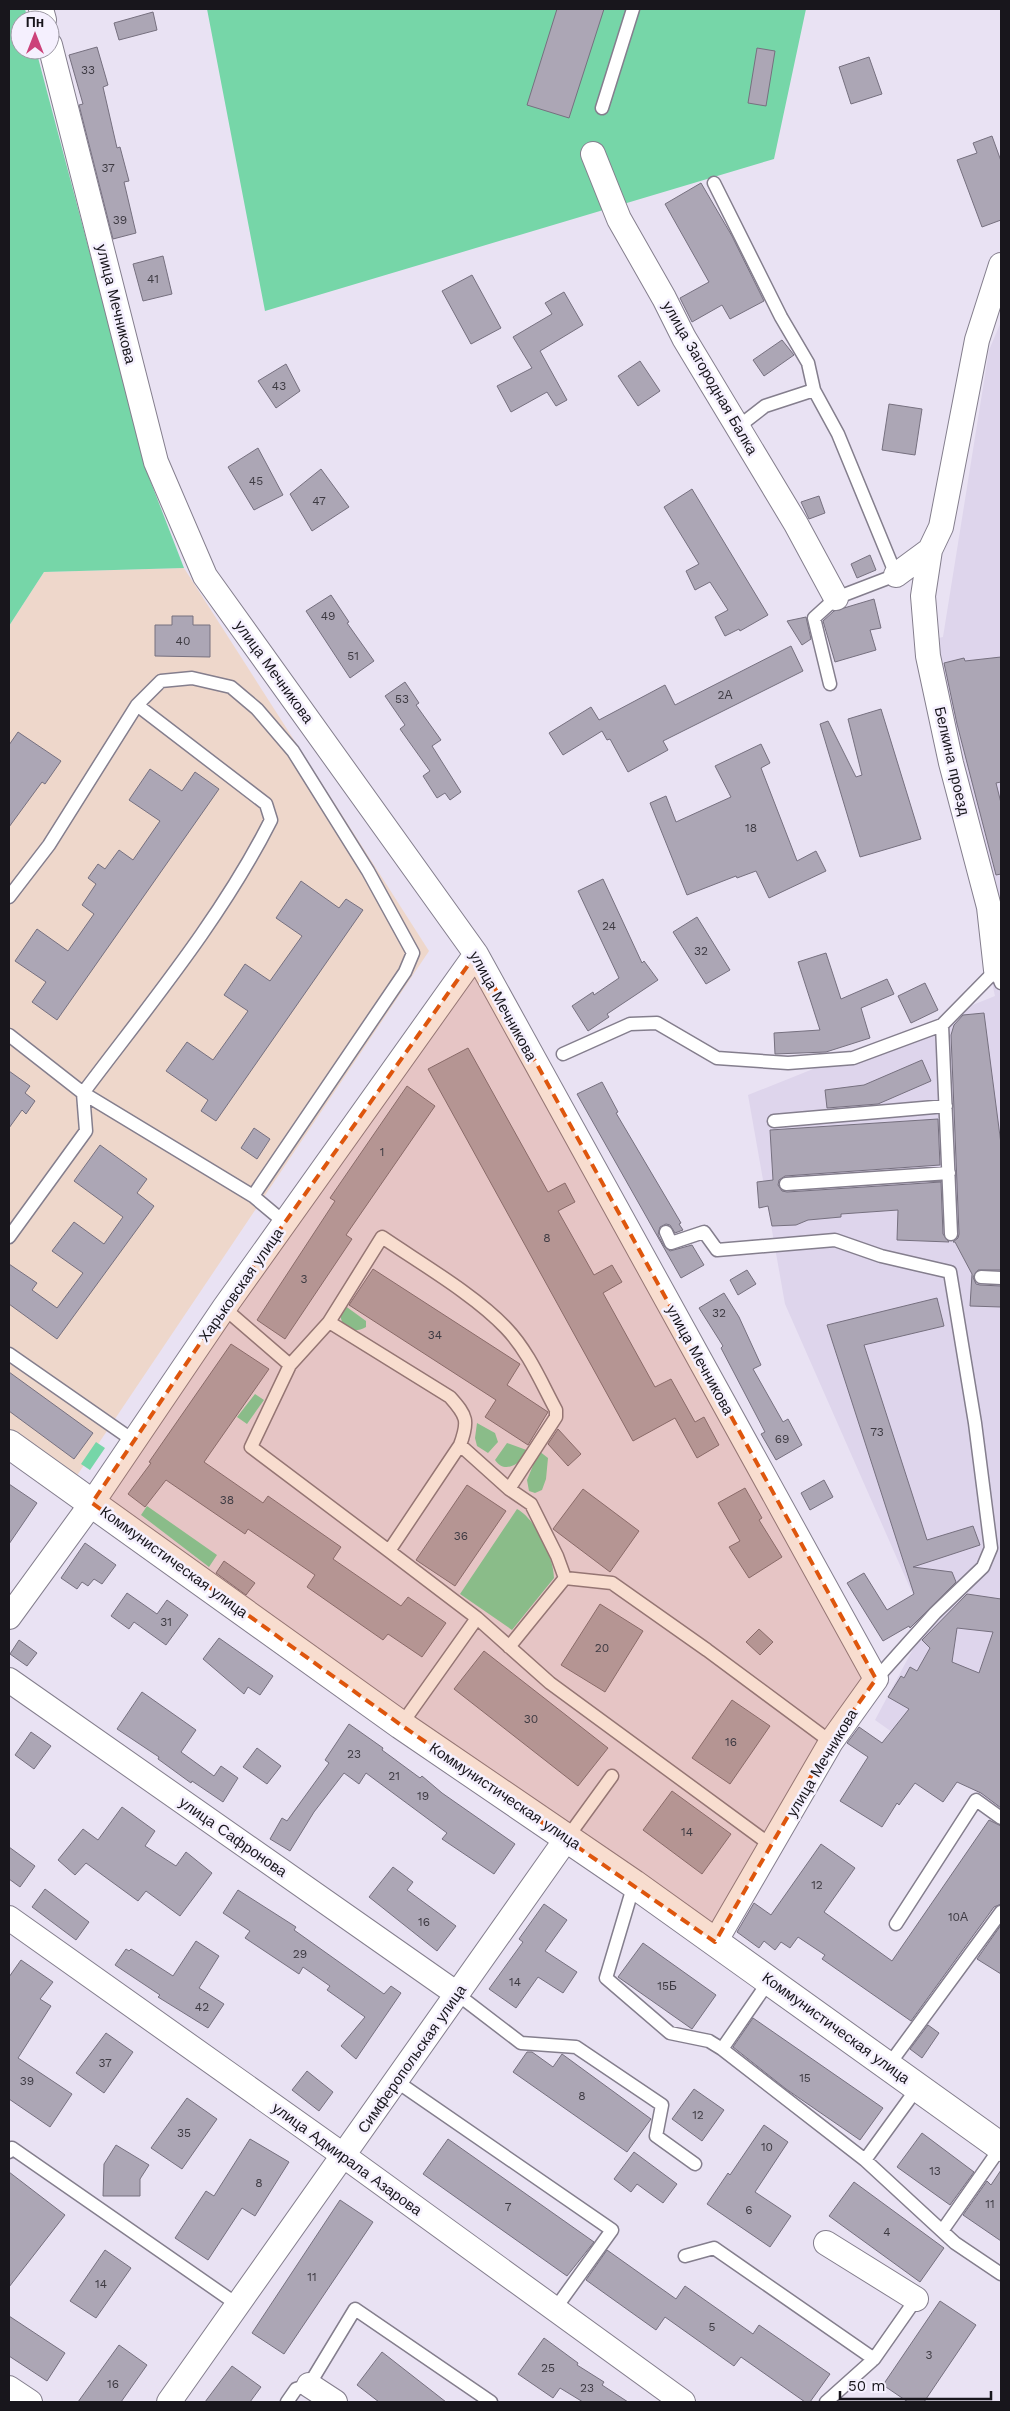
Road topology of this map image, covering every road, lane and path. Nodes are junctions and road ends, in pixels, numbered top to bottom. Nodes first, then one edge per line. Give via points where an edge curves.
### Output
1 (633, 9) edge
2 (54, 60) edge
3 (602, 108) dead end
4 (593, 154) dead end
5 (714, 183) dead end
6 (1001, 265) edge
7 (814, 390) junction
8 (738, 427) junction
9 (930, 550) junction
10 (896, 575) junction
11 (836, 598) junction
12 (830, 684) dead end
13 (137, 705) junction
14 (9, 898) edge
15 (476, 954) junction
16 (999, 976) edge
17 (942, 1025) junction
18 (9, 1035) edge
19 (563, 1054) dead end
20 (83, 1093) junction
21 (946, 1106) junction
22 (774, 1121) dead end
23 (949, 1174) junction
24 (786, 1184) dead end
25 (253, 1196) junction
26 (284, 1222) junction
27 (666, 1232) dead end
28 (952, 1234) dead end
29 (9, 1237) edge
30 (981, 1277) dead end
31 (1001, 1278) edge
32 (224, 1308) junction
33 (329, 1322) junction
34 (9, 1354) edge
35 (290, 1365) junction
36 (134, 1441) junction
37 (9, 1444) edge
38 (460, 1445) junction
39 (509, 1489) junction
40 (92, 1503) junction
41 (389, 1551) junction
42 (565, 1578) junction
43 (9, 1617) edge
44 (477, 1618) junction
45 (509, 1646) junction
46 (876, 1679) junction
47 (9, 1680) edge
48 (402, 1726) junction
49 (831, 1742) junction
50 (612, 1776) dead end
51 (1001, 1818) edge
52 (567, 1838) junction
53 (772, 1846) junction
54 (634, 1884) junction
55 (1001, 1912) edge
56 (9, 1918) edge
57 (896, 1924) dead end
58 (715, 1942) junction
59 (769, 1981) junction
60 (457, 1994) junction
61 (722, 2049) junction
62 (888, 2066) junction
63 (396, 2081) junction
64 (918, 2087) junction
65 (1001, 2147) edge
66 (9, 2152) edge
67 (344, 2156) junction
68 (865, 2160) junction
69 (695, 2164) dead end
70 (942, 2231) junction
71 (826, 2243) dead end
72 (685, 2256) dead end
73 (1001, 2274) edge
74 (916, 2299) joint
75 (238, 2305) junction
76 (555, 2309) junction
77 (874, 2359) junction
78 (309, 2385) junction
79 (9, 2388) edge
80 (30, 2402) edge
81 (169, 2402) edge
82 (287, 2402) edge
83 (334, 2402) edge
84 (491, 2402) edge
85 (683, 2402) edge
86 (826, 2402) edge

1 - 3 lane
2 - 15 street, улица Мечникова via 156,462 205,576
4 - 8 street, улица Загородная Балка via 619,219 684,338
5 - 7 lane via 781,317 808,363
6 - 9 street, Белкина проезд via 978,340 941,527
7 - 8 lane via 765,406
7 - 10 lane via 838,434
8 - 11 street, улица Загородная Балка
9 - 10 street, Белкина проезд
9 - 16 street, Белкина проезд via 924,596 928,656 951,763 989,907
10 - 11 lane
11 - 12 lane via 814,618
13 - 14 lane via 49,845
13 - 20 lane via 266,804 270,820 258,845 193,948
13 - 25 lane via 161,681 192,678 232,687 257,709 293,750 368,871 413,953 405,972
15 - 26 street, Харьковская улица
15 - 46 street, улица Мечникова
16 - 17 lane
17 - 19 lane via 853,1058 788,1063 717,1058 657,1022 630,1024
17 - 21 lane
18 - 20 lane
20 - 25 lane
20 - 29 lane via 86,1130
21 - 22 lane
21 - 23 lane
23 - 24 lane
23 - 28 lane
25 - 26 lane
26 - 32 street, Харьковская улица
27 - 46 lane via 671,1243 704,1232 717,1250 835,1240 881,1256 950,1272 975,1423 991,1548 982,1567 935,1613
30 - 31 lane
32 - 35 lane
32 - 36 street, Харьковская улица
33 - 35 lane
33 - 38 lane via 450,1397 464,1412 466,1431
33 - 39 lane via 382,1237 506,1328 529,1359 556,1410 556,1417
34 - 36 lane
35 - 41 lane via 251,1447
36 - 40 street, Харьковская улица
37 - 40 street, Коммунистическая улица
38 - 39 lane
38 - 41 lane
39 - 42 lane via 531,1504
40 - 43 street, Харьковская улица
40 - 48 street, Коммунистическая улица
41 - 44 lane
42 - 45 lane
42 - 49 lane via 612,1583
44 - 45 lane
44 - 48 lane
45 - 53 lane via 550,1683
46 - 49 street, улица Мечникова
47 - 60 street, улица Сафронова
48 - 52 street, Коммунистическая улица
49 - 53 street, улица Мечникова
50 - 52 lane
51 - 57 lane via 976,1800
52 - 54 street, Коммунистическая улица
52 - 60 street, Симферопольская улица
53 - 58 street, улица Мечникова
54 - 58 street, Коммунистическая улица
54 - 61 lane via 606,1978 670,2033 709,2041
55 - 62 lane
56 - 67 street, улица Адмирала Азарова
58 - 59 street, Коммунистическая улица
59 - 61 lane
59 - 62 street, Коммунистическая улица
60 - 63 street, Симферопольская улица
60 - 69 lane via 521,2043 576,2047 662,2105 656,2136
61 - 68 lane
62 - 64 street, Коммунистическая улица
63 - 67 street, Симферопольская улица
63 - 76 lane via 612,2230
64 - 65 street, Коммунистическая улица
64 - 68 lane
65 - 70 lane
66 - 75 lane via 12,2148
67 - 75 street, Симферопольская улица
67 - 76 street, улица Адмирала Азарова
68 - 70 lane
70 - 73 lane via 955,2244
71 - 74 street
72 - 77 lane via 714,2248
74 - 77 lane
75 - 81 street, Симферопольская улица
76 - 85 street, улица Адмирала Азарова
77 - 86 lane
78 - 82 lane via 296,2389
78 - 83 street
78 - 84 lane via 355,2309
79 - 80 street

